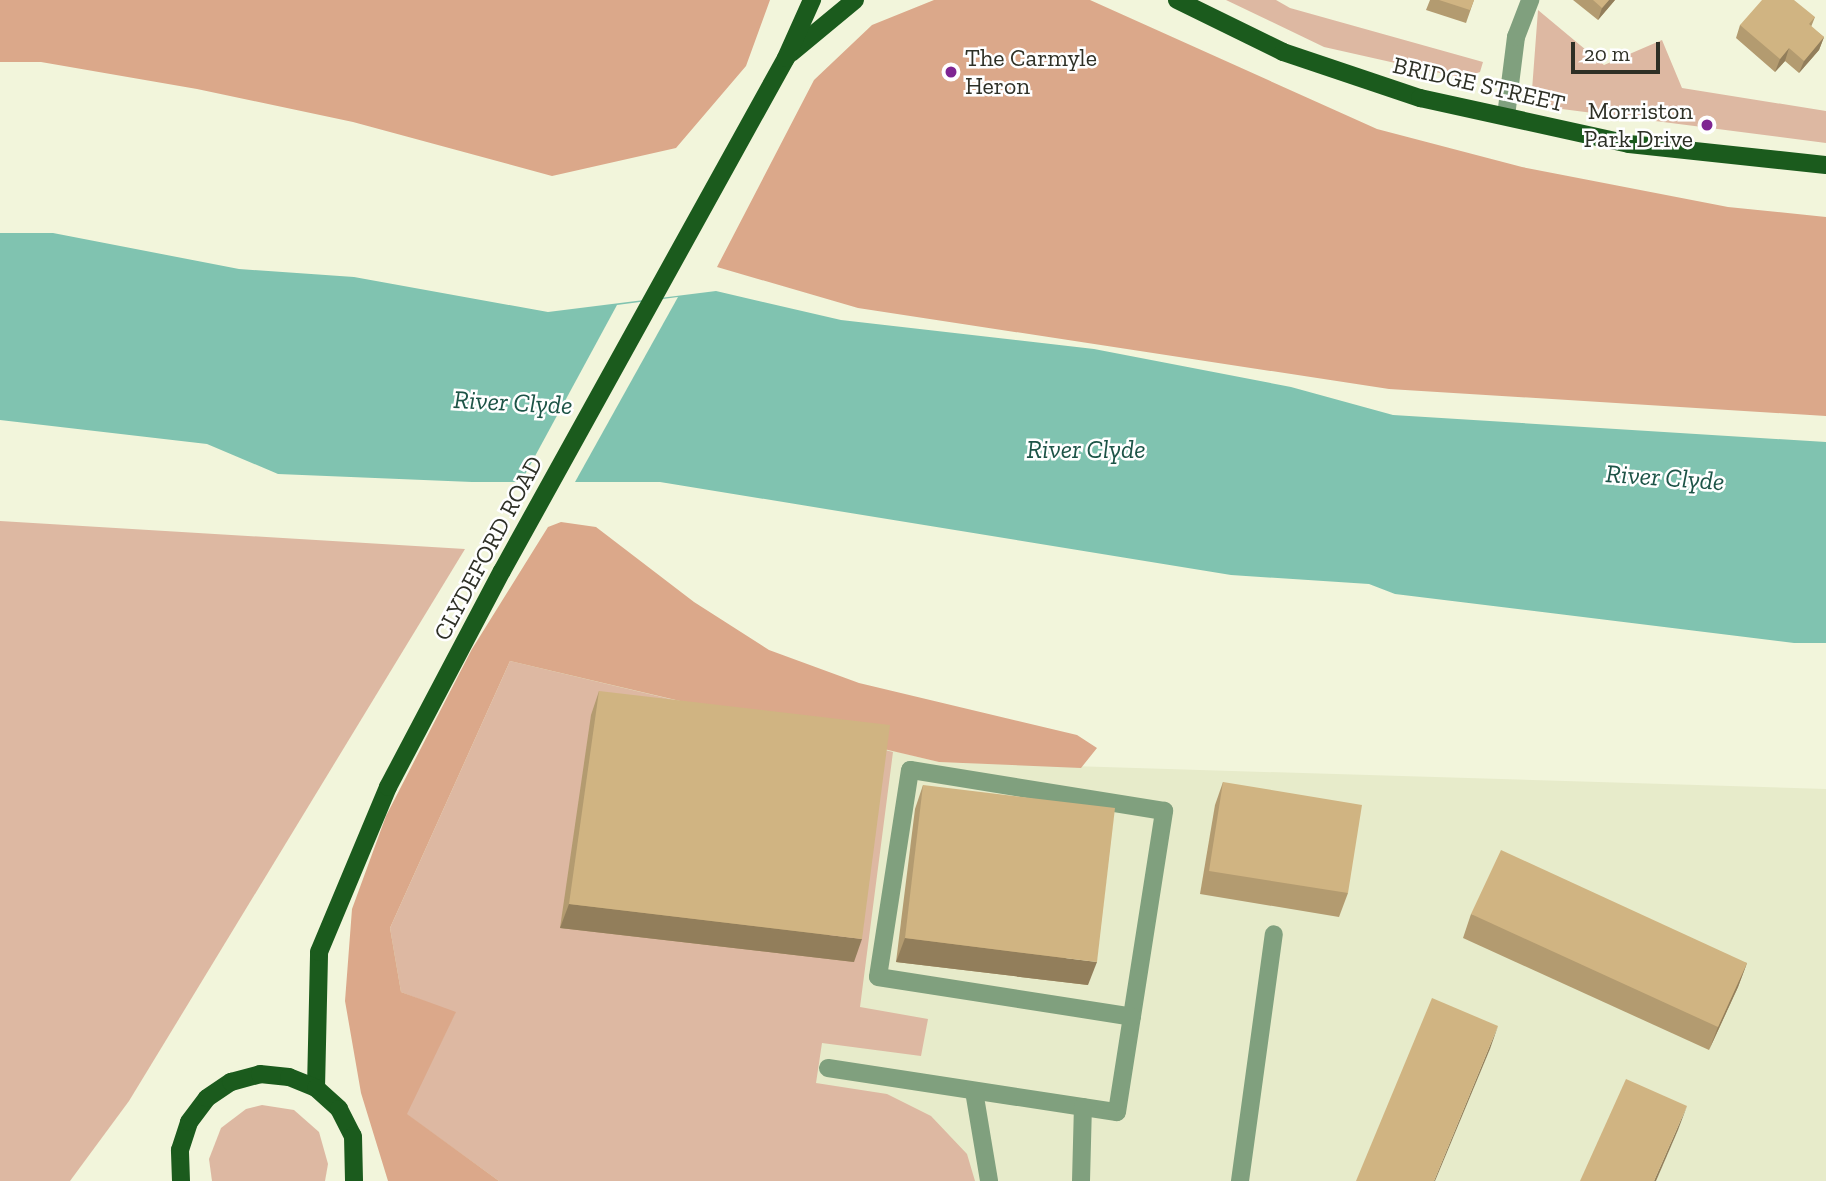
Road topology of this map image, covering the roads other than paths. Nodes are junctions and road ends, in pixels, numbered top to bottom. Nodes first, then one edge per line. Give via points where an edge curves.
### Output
1 (812, 0) edge
2 (855, 0) edge
3 (1178, 0) edge
4 (1530, 0) edge
5 (786, 58) junction
6 (1506, 116) junction
7 (1826, 165) edge
8 (1274, 934) dead end
9 (1132, 1017) junction
10 (828, 1068) dead end
11 (316, 1088) junction
12 (974, 1090) junction
13 (1083, 1107) junction
14 (181, 1181) edge
15 (354, 1181) edge
16 (989, 1181) edge
17 (1081, 1181) edge
18 (1240, 1181) edge

1 - 5 main road, CLYDEFORD ROAD
2 - 5 main road, CLYDEFORD ROAD
3 - 6 main road, BRIDGE STREET via 1283,52 1358,80
4 - 6 street via 1516,37
5 - 11 main road, CLYDEFORD ROAD via 388,787 319,952
6 - 7 main road, BRIDGE STREET via 1629,144
8 - 18 street
9 - 9 street via 1164,811 910,770 878,977
9 - 13 street via 1117,1112
10 - 12 street
11 - 14 main road via 289,1077 260,1074 231,1082 207,1098 189,1122 180,1150
11 - 15 main road via 339,1109 353,1136
12 - 13 street
12 - 16 street
13 - 17 street

